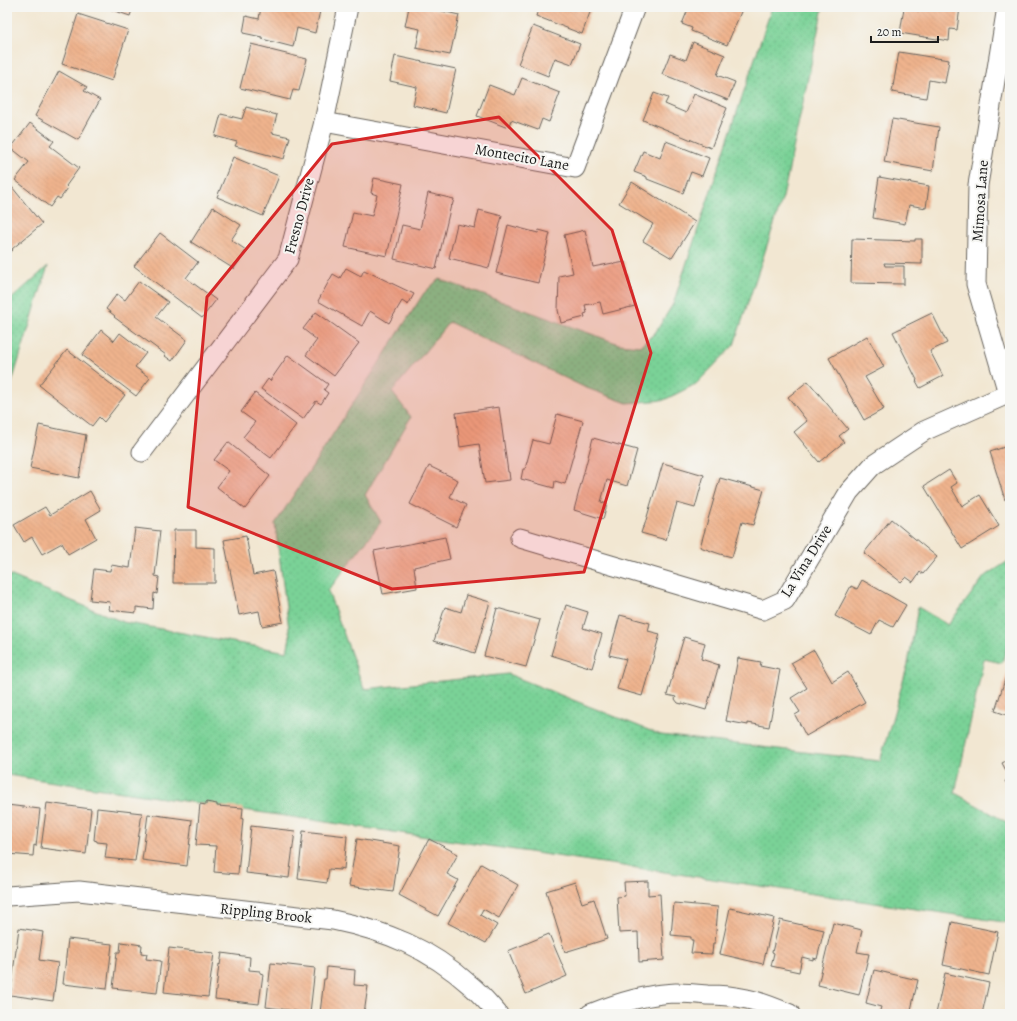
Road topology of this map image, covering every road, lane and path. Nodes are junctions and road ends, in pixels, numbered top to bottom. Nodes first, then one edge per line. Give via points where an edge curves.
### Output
1 (348, 7) edge
2 (635, 7) edge
3 (1007, 7) edge
4 (324, 122) junction
5 (1009, 393) edge
6 (142, 452) dead end
7 (520, 538) dead end
8 (7, 896) edge
9 (498, 1014) edge
10 (590, 1014) edge
11 (790, 1014) edge

1 - 4 street, Fresno Drive
2 - 4 street, Montecito Lane via 575,168
3 - 5 street, Mimosa Lane via 978,185 976,284
4 - 6 street, Fresno Drive via 288,259
5 - 7 street, La Vina Drive via 924,431 873,465 848,492 785,600 763,610
8 - 9 street, Rippling Brook via 79,892 333,920 360,926 415,946 441,961 472,986
10 - 11 street via 616,1004 676,993 746,998

